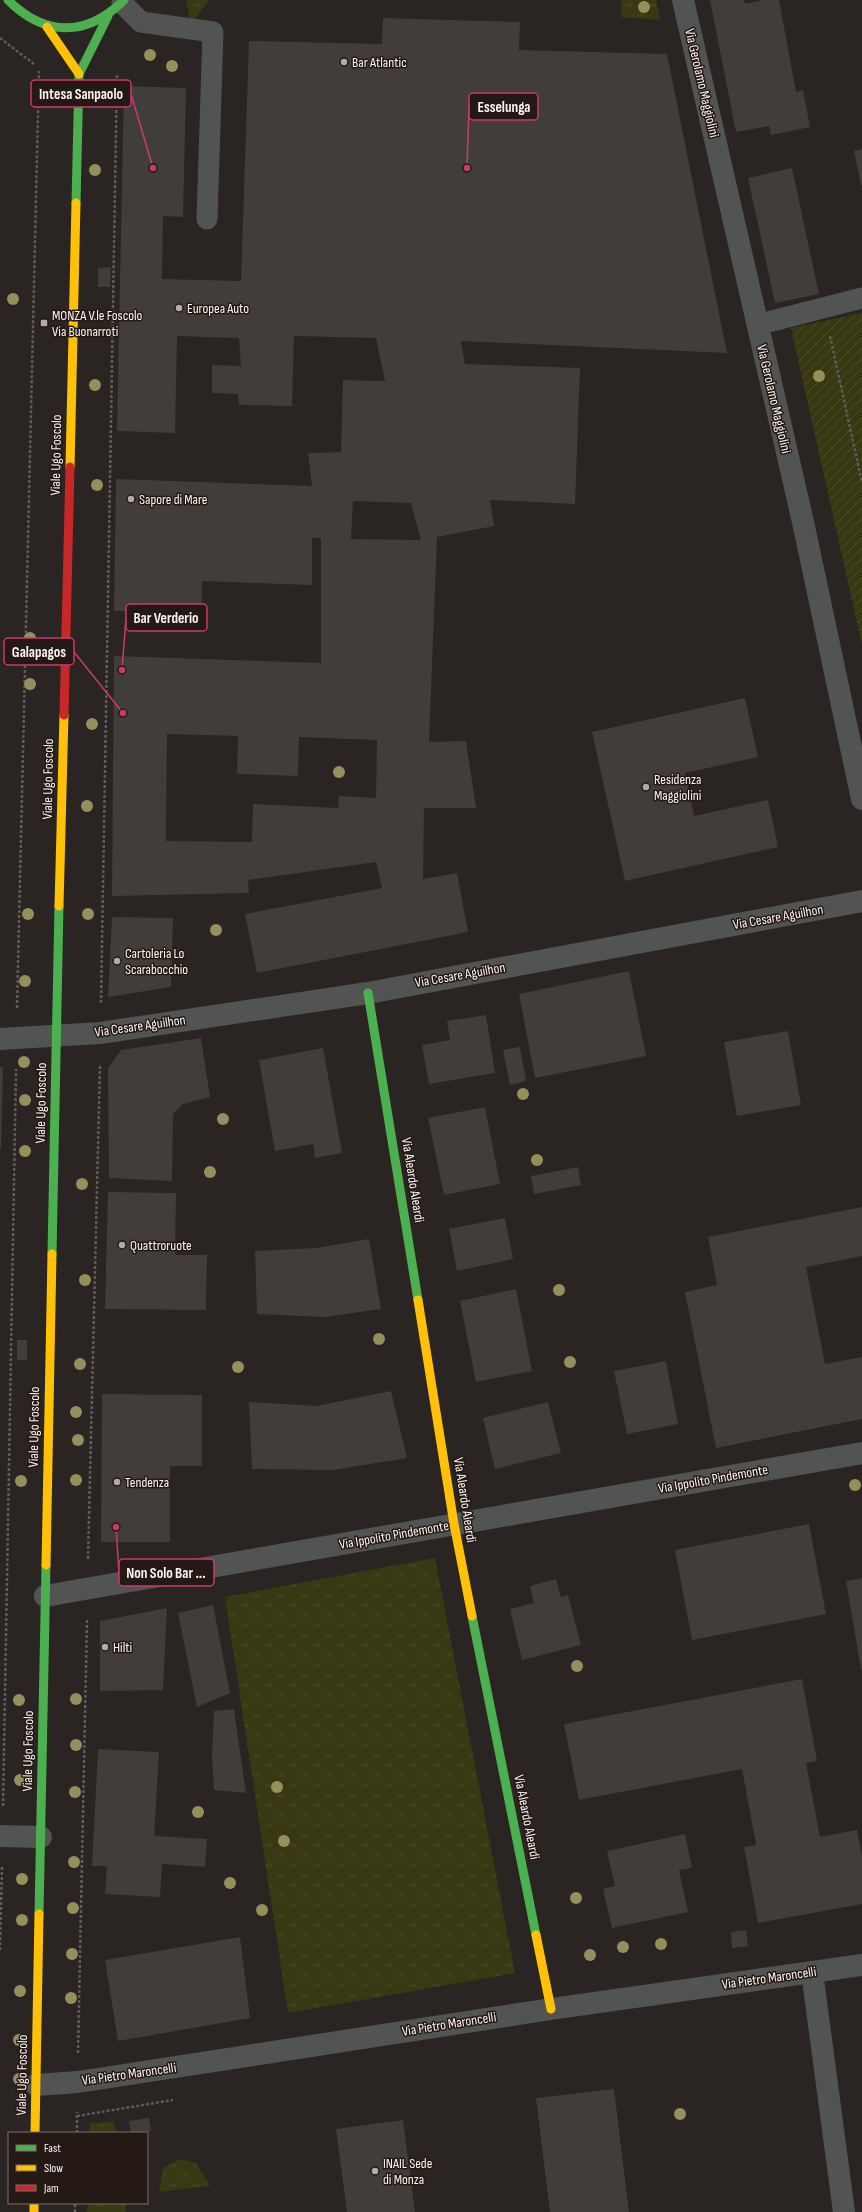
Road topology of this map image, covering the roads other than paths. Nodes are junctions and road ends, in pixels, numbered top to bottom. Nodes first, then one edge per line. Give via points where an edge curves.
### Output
1 (8, 0) edge
2 (683, 0) edge
3 (118, 6) edge
4 (47, 26) junction
5 (79, 74) junction
6 (208, 218) dead end
7 (862, 298) edge
8 (757, 325) junction
9 (862, 799) edge
10 (862, 901) edge
11 (368, 992) junction
12 (56, 1037) junction
13 (8, 1039) edge
14 (862, 1453) edge
15 (454, 1524) junction
16 (45, 1596) junction
17 (1, 1836) edge
18 (41, 1837) junction
19 (862, 1965) edge
20 (812, 1972) junction
21 (551, 2009) junction
22 (36, 2085) junction
23 (35, 2132) edge
24 (844, 2212) edge

1 - 4 street via 28,18
2 - 8 street, Via Gerolamo Maggiolini
3 - 4 street via 98,22 82,27 64,29
3 - 5 street, Viale Ugo Foscolo
3 - 6 lane via 141,22 213,32
4 - 5 street
5 - 12 street, Viale Ugo Foscolo
7 - 8 lane
8 - 9 street, Via Gerolamo Maggiolini via 803,522
10 - 11 street, Via Cesare Aguilhon
11 - 12 street, Via Cesare Aguilhon via 100,1033
11 - 15 street, Via Aleardo Aleardi
12 - 13 street, Via Cesare Aguilhon
12 - 16 street, Viale Ugo Foscolo
14 - 15 street, Via Ippolito Pindemonte
15 - 16 street, Via Ippolito Pindemonte
15 - 21 street, Via Aleardo Aleardi
16 - 18 street, Viale Ugo Foscolo
17 - 18 street
18 - 22 street, Viale Ugo Foscolo
19 - 20 street, Via Pietro Maroncelli
20 - 21 street, Via Pietro Maroncelli
20 - 24 street
21 - 22 street, Via Pietro Maroncelli via 78,2082
22 - 23 street, Viale Ugo Foscolo

